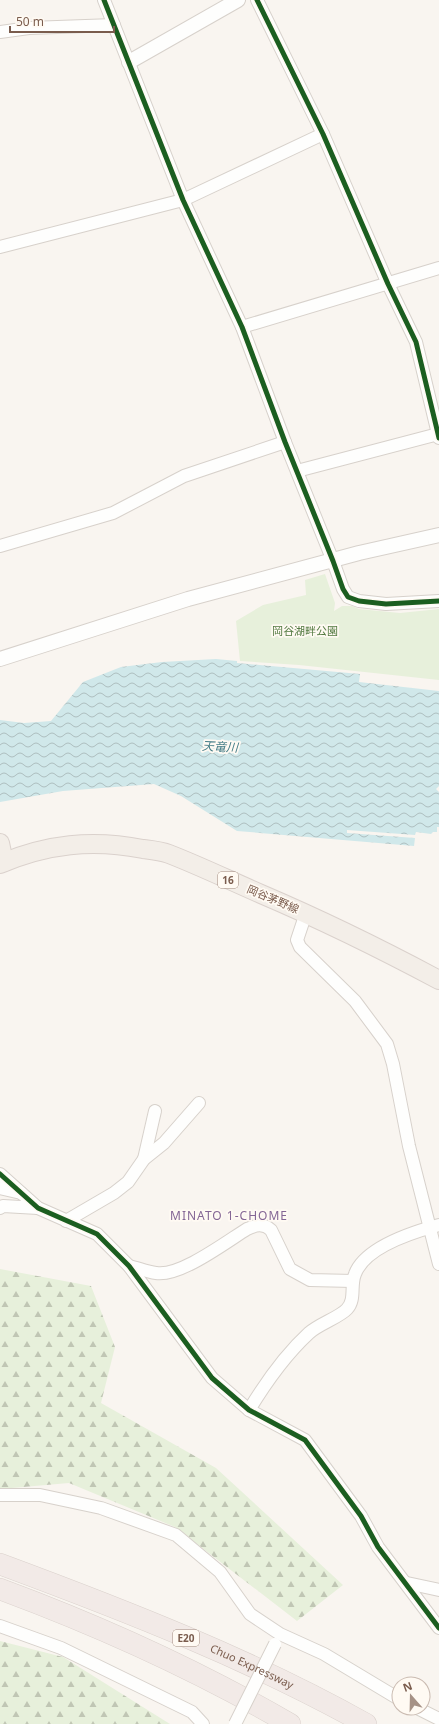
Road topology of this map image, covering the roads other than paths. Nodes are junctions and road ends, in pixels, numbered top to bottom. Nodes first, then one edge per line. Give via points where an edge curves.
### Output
1 (104, 0) edge
2 (238, 0) edge
3 (257, 0) edge
4 (114, 25) junction
5 (0, 32) edge
6 (129, 62) junction
7 (323, 134) junction
8 (183, 200) junction
9 (0, 247) edge
10 (439, 268) edge
11 (388, 284) junction
12 (242, 327) junction
13 (438, 436) edge
14 (285, 442) junction
15 (297, 471) junction
16 (439, 535) edge
17 (0, 546) edge
18 (333, 561) junction
19 (439, 601) edge
20 (0, 659) edge
21 (0, 844) edge
22 (2, 863) edge
23 (306, 913) junction
24 (439, 980) edge
25 (199, 1103) dead end
26 (155, 1112) dead end
27 (144, 1159) junction
28 (0, 1174) edge
29 (0, 1188) edge
30 (24, 1194) junction
31 (0, 1208) edge
32 (38, 1208) junction
33 (66, 1221) junction
34 (434, 1226) edge
35 (439, 1264) edge
36 (129, 1266) junction
37 (353, 1282) junction
38 (249, 1410) junction
39 (0, 1495) edge
40 (0, 1551) edge
41 (0, 1564) edge
42 (407, 1583) junction
43 (0, 1589) edge
44 (439, 1590) edge
45 (0, 1600) edge
46 (0, 1626) edge
47 (439, 1628) edge
48 (277, 1639) junction
49 (234, 1658) junction
50 (391, 1693) edge
51 (203, 1724) edge
52 (235, 1724) edge
53 (275, 1724) edge
54 (290, 1724) edge
55 (366, 1724) edge

1 - 4 street
2 - 6 street
3 - 7 street
4 - 5 street via 29,28
4 - 6 street
6 - 8 street
7 - 8 street
7 - 11 street
8 - 9 street
8 - 12 street
10 - 11 street
11 - 12 street
11 - 13 street via 416,342
12 - 14 street
13 - 15 street
14 - 15 street
14 - 17 street via 184,476 113,513
15 - 18 street
16 - 18 street
18 - 19 street via 343,589 348,596 360,601 386,604
18 - 20 street via 188,599
21 - 22 main road, 岡谷茅野線 / 16
22 - 23 main road, 岡谷茅野線 / 16 via 66,844 98,843 126,846 168,854
23 - 24 main road, 岡谷茅野線 / 16
23 - 34 street via 296,940 300,947 355,1001 387,1044 409,1146
25 - 27 street via 164,1143
26 - 27 street
27 - 33 street via 128,1182
28 - 30 street
29 - 30 street
30 - 32 street
31 - 32 street
32 - 33 street
33 - 36 street via 97,1234
34 - 35 street
34 - 37 street via 382,1246 365,1260 355,1273
36 - 37 street via 157,1274 170,1273 247,1229 262,1225 271,1230 290,1269 310,1280
36 - 38 street via 212,1378
37 - 38 street via 352,1302 346,1310 321,1324 281,1362
38 - 42 street via 305,1440 361,1516 378,1547
39 - 48 street via 40,1495 100,1508 176,1535 220,1572 250,1614
40 - 49 highway via 120,1598 176,1624
41 - 49 highway, Chuo Expressway / E20 via 122,1610
42 - 44 street
42 - 47 street via 411,1593
43 - 54 highway, E20 via 112,1633 229,1690
45 - 53 highway via 112,1644
46 - 51 street via 61,1648 192,1712
48 - 50 street via 324,1654
48 - 52 street, bridge
49 - 55 highway, Chuo Expressway / E20 via 335,1706

